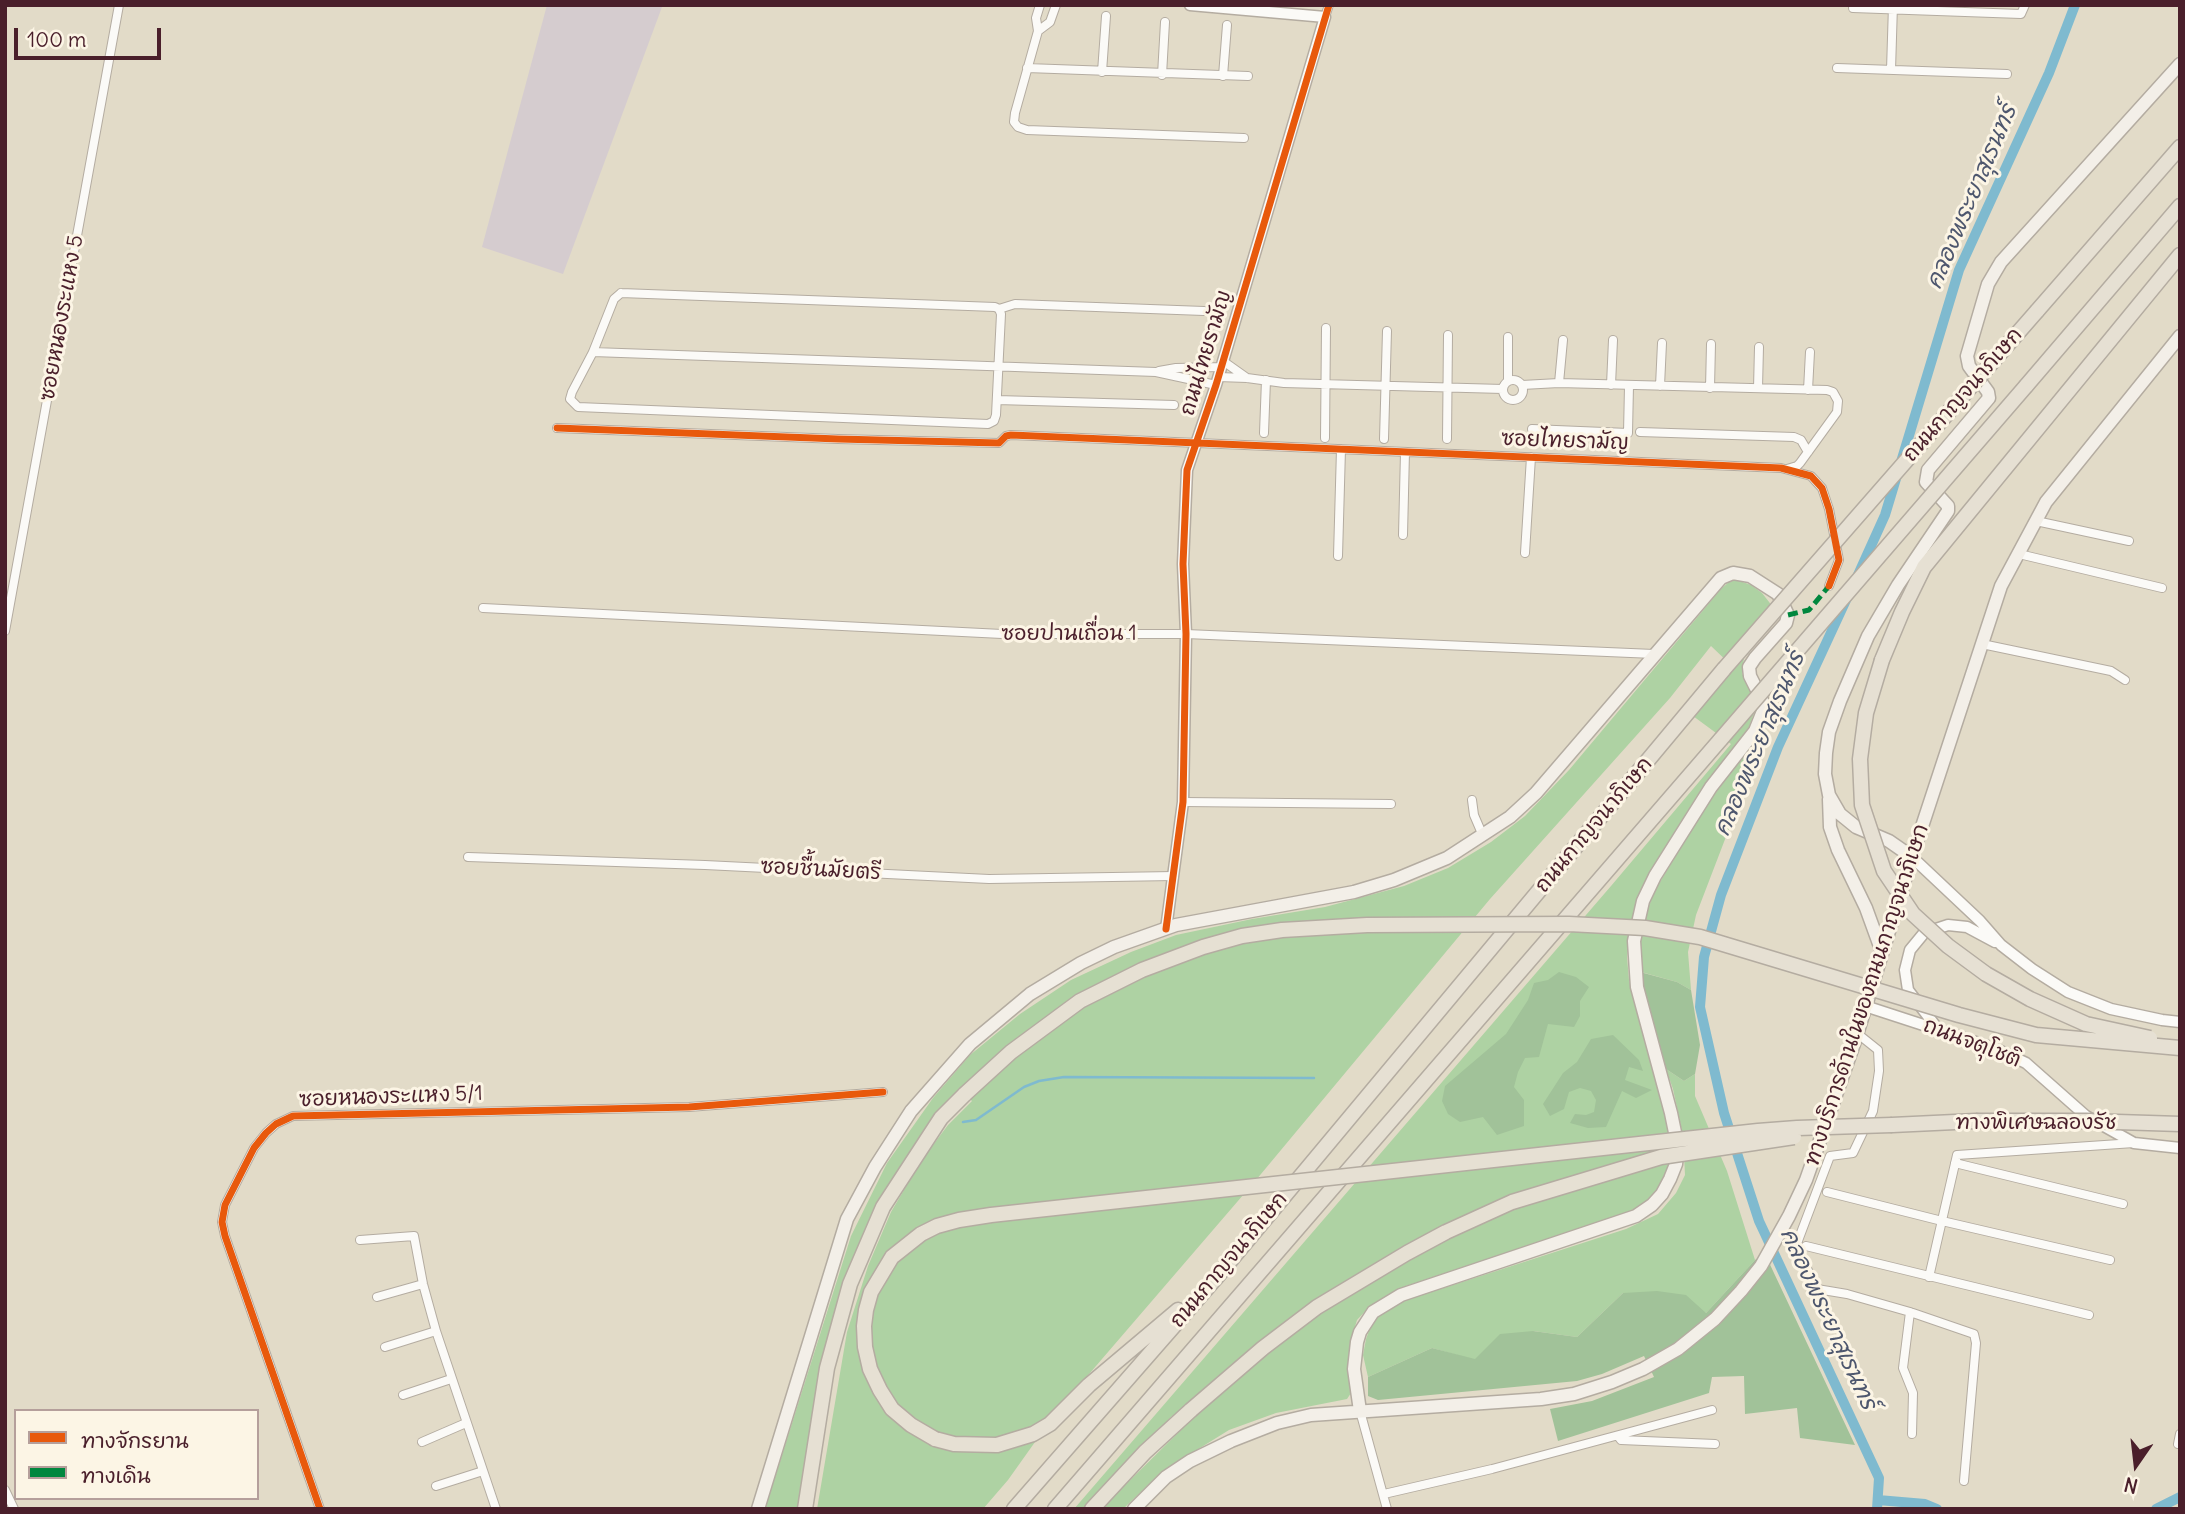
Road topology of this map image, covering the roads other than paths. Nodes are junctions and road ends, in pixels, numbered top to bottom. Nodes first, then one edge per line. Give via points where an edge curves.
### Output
1 (119, 5) edge
2 (1040, 5) edge
3 (1056, 5) edge
4 (1190, 5) edge
5 (1329, 5) edge
6 (2025, 5) edge
7 (1853, 8) dead end
8 (1893, 8) edge
9 (1106, 16) dead end
10 (1325, 17) junction
11 (1165, 22) dead end
12 (1227, 25) dead end
13 (1038, 31) junction
14 (2180, 64) edge
15 (1027, 68) junction
16 (1837, 68) dead end
17 (1891, 70) junction
18 (1102, 72) junction
19 (2007, 74) dead end
20 (1162, 75) junction
21 (1223, 76) junction
22 (1248, 76) dead end
23 (1244, 138) dead end
24 (2180, 147) edge
25 (2180, 206) edge
26 (2180, 255) edge
27 (999, 310) junction
28 (1204, 311) dead end
29 (1326, 328) dead end
30 (1387, 331) dead end
31 (1448, 335) dead end
32 (2180, 336) edge
33 (1508, 337) dead end
34 (1563, 340) dead end
35 (1614, 340) dead end
36 (1662, 344) dead end
37 (1712, 344) dead end
38 (1759, 347) dead end
39 (593, 352) junction
40 (1810, 352) dead end
41 (998, 366) junction
42 (1156, 372) junction
43 (1219, 372) junction
44 (1247, 378) junction
45 (1266, 380) junction
46 (1559, 383) junction
47 (1325, 384) junction
48 (1505, 385) junction
49 (1522, 385) junction
50 (1611, 385) junction
51 (1387, 386) junction
52 (1629, 386) junction
53 (1660, 386) junction
54 (1447, 387) junction
55 (1710, 387) junction
56 (1758, 388) junction
57 (1808, 390) junction
58 (997, 400) junction
59 (1174, 405) dead end
60 (557, 428) dead end
61 (1532, 429) dead end
62 (1640, 432) dead end
63 (1264, 433) dead end
64 (1325, 438) dead end
65 (1384, 439) dead end
66 (1447, 439) dead end
67 (1197, 442) junction
68 (1341, 449) junction
69 (1405, 452) junction
70 (1808, 452) junction
71 (1531, 457) junction
72 (1786, 469) junction
73 (2036, 522) junction
74 (1403, 535) dead end
75 (2129, 541) dead end
76 (1525, 553) dead end
77 (2018, 554) junction
78 (1338, 556) dead end
79 (1829, 586) dead end
80 (2162, 588) dead end
81 (483, 608) dead end
82 (5, 631) edge
83 (1185, 634) junction
84 (1982, 644) junction
85 (1654, 654) junction
86 (2125, 680) dead end
87 (1829, 795) junction
88 (1472, 800) dead end
89 (1183, 802) junction
90 (1391, 804) dead end
91 (1483, 835) junction
92 (468, 857) dead end
93 (1912, 857) junction
94 (1174, 876) junction
95 (1166, 929) junction
96 (2001, 945) junction
97 (1882, 952) junction
98 (1866, 1006) junction
99 (2180, 1022) edge
100 (1937, 1028) junction
101 (1856, 1037) junction
102 (2180, 1046) edge
103 (883, 1092) dead end
104 (2180, 1124) edge
105 (1892, 1125) junction
106 (2134, 1143) junction
107 (2180, 1148) edge
108 (1955, 1163) junction
109 (1827, 1192) dead end
110 (2123, 1204) dead end
111 (1942, 1221) junction
112 (359, 1240) dead end
113 (1806, 1246) dead end
114 (2110, 1261) dead end
115 (1929, 1277) junction
116 (1214, 1279) junction
117 (423, 1284) junction
118 (377, 1297) dead end
119 (1910, 1312) junction
120 (2089, 1315) dead end
121 (436, 1331) junction
122 (385, 1347) dead end
123 (451, 1379) junction
124 (403, 1395) dead end
125 (1712, 1410) dead end
126 (1360, 1411) junction
127 (466, 1423) junction
128 (1912, 1434) dead end
129 (2180, 1434) edge
130 (1621, 1437) junction
131 (422, 1442) dead end
132 (1715, 1444) dead end
133 (2178, 1444) dead end
134 (483, 1471) junction
135 (1964, 1481) dead end
136 (436, 1486) dead end
137 (5, 1490) edge
138 (1384, 1497) junction
139 (13, 1509) edge
140 (320, 1509) edge
141 (496, 1509) edge
142 (758, 1509) edge
143 (805, 1509) edge
144 (1014, 1509) edge
145 (1055, 1509) edge
146 (1092, 1509) edge
147 (1135, 1509) edge
148 (1387, 1509) edge

1 - 82 street, ซอยหนองระแหง 5
2 - 13 street
3 - 13 street via 1050,22
4 - 10 street
5 - 10 street, ถนนไทยรามัญ
6 - 8 street via 2021,13
7 - 8 street
8 - 17 street
9 - 18 street
10 - 43 street, ถนนไทยรามัญ
11 - 20 street
12 - 21 street
13 - 15 street
14 - 87 main road via 2001,262 1988,284 1966,356 1989,398 1928,470 1926,482 1948,511 1868,636 1840,701 1826,753
15 - 18 street
15 - 23 street via 1014,122 1027,130
16 - 17 street
17 - 19 street
18 - 20 street
20 - 21 street
21 - 22 street
24 - 116 highway, ถนนกาญจนาภิเษก, bridge via 1724,669
25 - 145 highway, ถนนกาญจนาภิเษก, bridge
26 - 102 highway, bridge via 1924,567 1882,660 1866,713 1860,759 1862,804 1884,871 1913,914 1948,946 1986,974 2085,1024
27 - 28 street via 1015,304
27 - 39 street via 621,293 614,299
27 - 41 street
29 - 47 street
30 - 51 street
31 - 54 street
32 - 73 main road, ทางบริการด้านในของถนนกาญจนาภิเษก via 2046,502
33 - 48 street
34 - 46 street
35 - 50 street
36 - 53 street
37 - 55 street
38 - 56 street
39 - 41 street
39 - 58 street via 570,399 578,407 988,424 994,421
40 - 57 street
41 - 42 street
41 - 58 street
42 - 43 street
42 - 43 street via 1175,368
43 - 44 street
43 - 44 street
43 - 67 street, ถนนไทยรามัญ
44 - 45 street
45 - 47 street
45 - 63 street
46 - 49 street
46 - 50 street
47 - 51 street
47 - 64 street
48 - 49 street via 1518,380
48 - 49 street via 1507,398 1517,399
48 - 54 street
50 - 52 street
51 - 54 street
51 - 65 street
52 - 53 street
52 - 61 street via 1628,433
53 - 55 street
54 - 66 street
55 - 56 street
56 - 57 street
57 - 70 street via 1833,392 1838,401 1836,412
58 - 59 street
60 - 67 street, ซอยไทยรามัญ via 906,441 999,443 1011,435
62 - 70 street via 1794,437
67 - 68 street, ซอยไทยรามัญ
67 - 83 street, ถนนไทยรามัญ via 1187,470
68 - 69 street, ซอยไทยรามัญ
68 - 78 street
69 - 71 street, ซอยไทยรามัญ
69 - 74 street
70 - 72 street via 1797,466
71 - 72 street, ซอยไทยรามัญ
71 - 76 street
72 - 79 street, ซอยไทยรามัญ via 1811,476 1822,488 1839,560
73 - 75 street
73 - 77 main road, ทางบริการด้านในของถนนกาญจนาภิเษก
77 - 80 street
77 - 84 main road, ทางบริการด้านในของถนนกาญจนาภิเษก via 2001,586
81 - 83 street, ซอยปานเถื่อน 1 via 1002,634
83 - 85 street, ซอยปานเถื่อน 1
83 - 89 street, ถนนไทยรามัญ
84 - 86 street via 2111,671
84 - 93 main road, ทางบริการด้านในของถนนกาญจนาภิเษก
85 - 91 main road via 1535,793
85 - 126 main road via 1721,578 1733,573 1770,587 1787,609 1786,623 1749,667 1763,711 1755,731 1680,835 1655,876 1637,921 1637,987 1671,1113 1678,1147 1676,1164 1662,1194 1636,1216 1401,1295 1373,1312 1357,1342 1354,1369
87 - 93 main road via 1840,814 1856,827
87 - 97 main road via 1830,827
88 - 91 street
89 - 90 street
89 - 94 street, ถนนไทยรามัญ
91 - 95 main road via 1447,858 1354,892
92 - 94 street, ซอยชื้นมัยตรี via 989,879
93 - 96 street
93 - 97 main road, ทางบริการด้านในของถนนกาญจนาภิเษก
94 - 95 street, ถนนไทยรามัญ
95 - 142 main road via 1114,947 1030,993 970,1044 911,1111 847,1219
96 - 99 street via 2068,992 2111,1009
96 - 100 street via 1967,927 1948,925 1924,933 1910,950 1905,970 1908,990
97 - 98 main road, ทางบริการด้านในของถนนกาญจนาภิเษก
98 - 100 street, ถนนจตุโชติ
98 - 101 main road, ทางบริการด้านในของถนนกาญจนาภิเษก
100 - 106 street, ถนนจตุโชติ via 2026,1063 2086,1116
101 - 119 street via 1878,1050 1873,1111 1853,1153 1830,1156 1796,1246 1817,1289
101 - 126 main road, ทางบริการด้านในของถนนกาญจนาภิเษก via 1806,1180 1761,1266 1716,1319 1678,1349 1630,1376 1574,1394
102 - 143 highway, bridge via 2036,1035 1700,937 1645,928 1367,925 1282,930 1203,947 1107,985 1080,1001 1011,1052 942,1118 883,1207 850,1284 827,1368
103 - 140 street, ซอยหนองระแหง 5/1 via 689,1107 293,1116 276,1124 254,1148 225,1205 222,1222
104 - 105 highway, ทางพิเศษฉลองรัช, bridge via 2017,1121
105 - 116 highway, bridge via 1734,1134 959,1220 921,1234 892,1257 871,1292 864,1326 870,1369 892,1409 911,1425 954,1444 997,1445 1050,1424
105 - 146 highway, bridge via 1661,1157 1512,1202 1407,1253 1317,1307 1191,1409
106 - 107 street, ถนนจตุโชติ
106 - 108 street via 1957,1155
108 - 110 street
108 - 111 street
109 - 111 street
111 - 114 street
111 - 115 street
112 - 117 street via 414,1237
113 - 115 street
115 - 120 street
116 - 144 highway, ถนนกาญจนาภิเษก
117 - 118 street
117 - 121 street
119 - 128 street via 1903,1368 1913,1394
119 - 135 street via 1974,1334
121 - 122 street
121 - 123 street
123 - 124 street
123 - 127 street
125 - 130 street
126 - 138 street
126 - 147 main road, ทางบริการด้านในของถนนกาญจนาภิเษก via 1277,1423 1231,1441 1166,1477
127 - 131 street
127 - 134 street
129 - 133 street
130 - 132 street
130 - 138 street via 1493,1474
134 - 136 street
134 - 141 street
137 - 139 street
138 - 148 street

